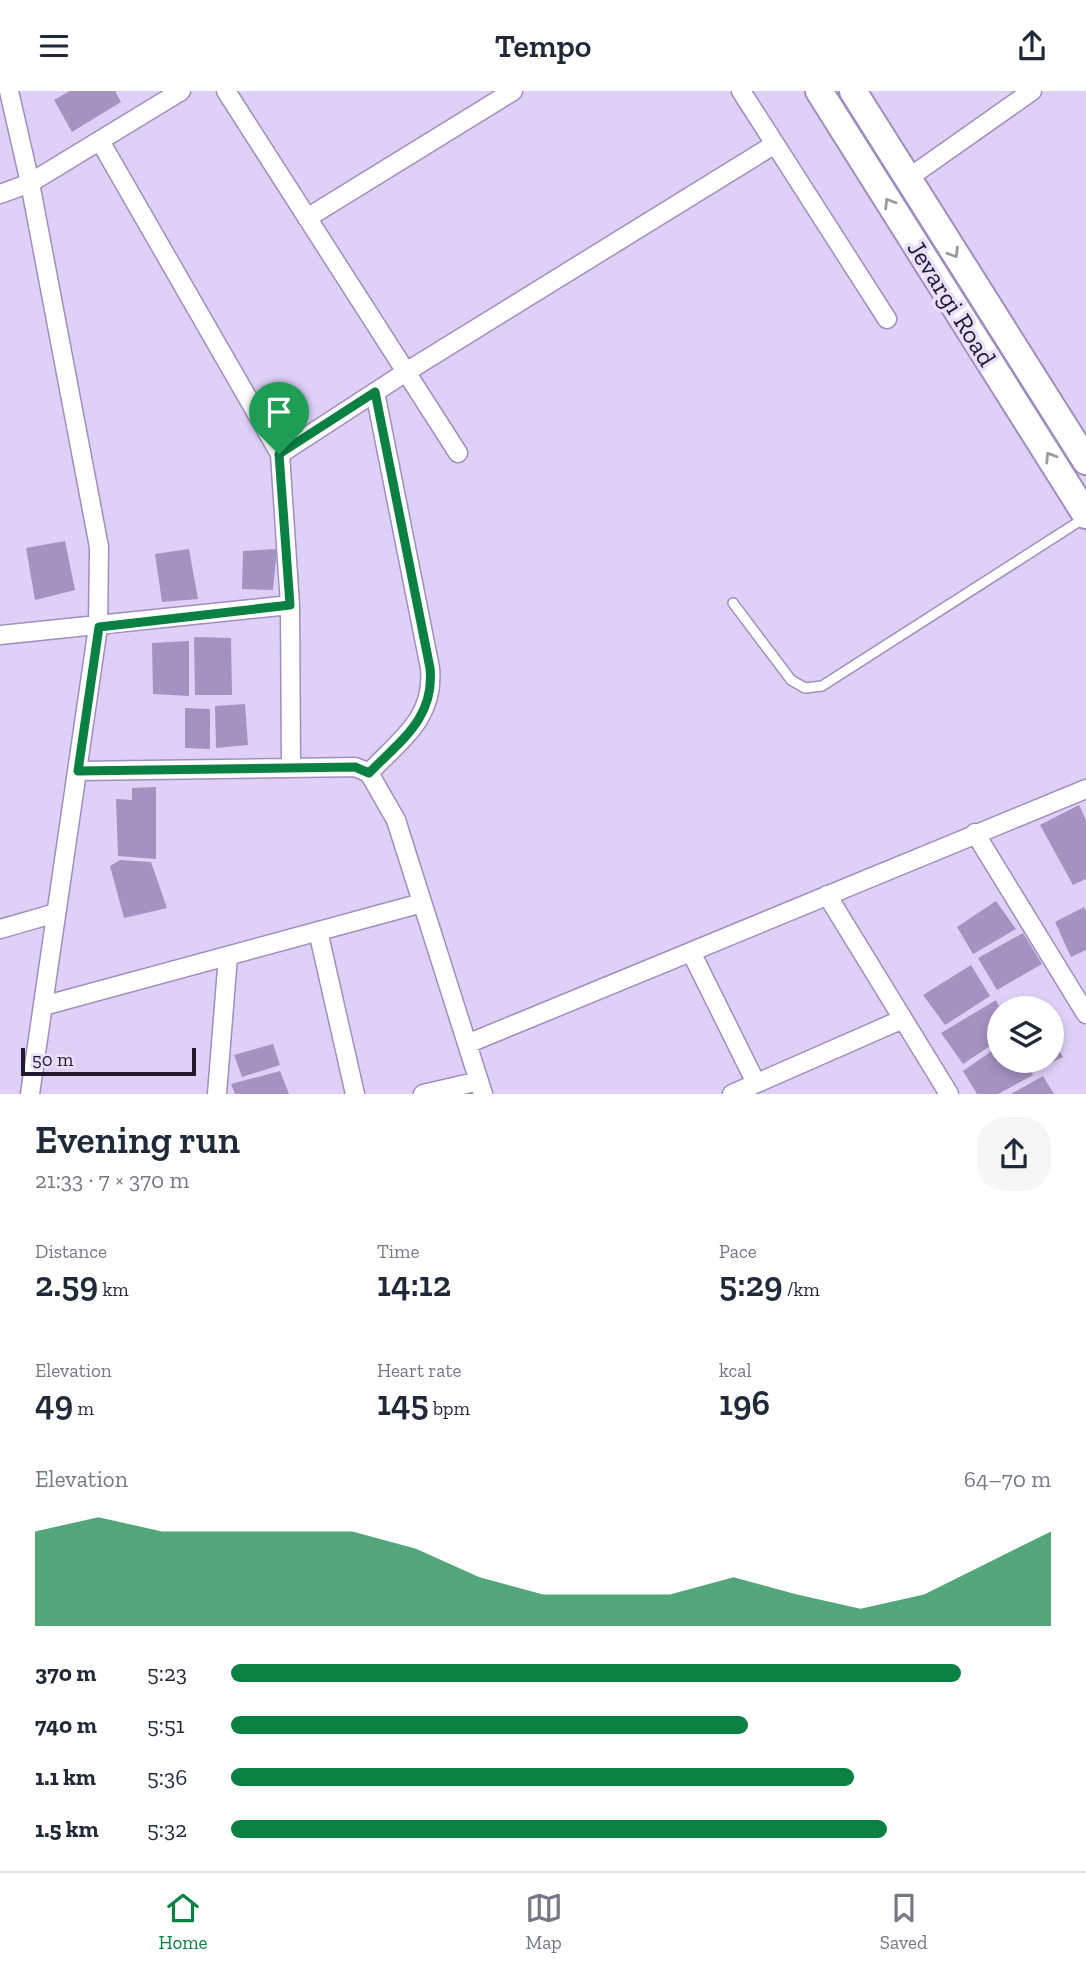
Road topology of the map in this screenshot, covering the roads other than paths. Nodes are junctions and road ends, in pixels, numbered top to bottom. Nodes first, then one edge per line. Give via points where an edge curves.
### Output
1 (9, 91) edge
2 (181, 91) edge
3 (226, 91) edge
4 (513, 91) edge
5 (741, 91) edge
6 (819, 91) edge
7 (853, 91) edge
8 (1032, 91) edge
9 (100, 141) junction
10 (775, 144) junction
11 (907, 179) junction
12 (30, 183) junction
13 (0, 194) edge
14 (307, 218) junction
15 (887, 319) dead end
16 (406, 372) junction
17 (375, 392) junction
18 (458, 453) dead end
19 (279, 454) junction
20 (1086, 461) edge
21 (1086, 516) edge
22 (733, 603) dead end
23 (290, 605) junction
24 (99, 627) junction
25 (0, 635) edge
26 (291, 767) junction
27 (78, 771) junction
28 (369, 773) junction
29 (1086, 789) edge
30 (975, 834) junction
31 (827, 895) junction
32 (422, 903) junction
33 (57, 913) junction
34 (0, 929) edge
35 (318, 931) junction
36 (691, 952) junction
37 (228, 956) junction
38 (43, 1006) junction
39 (1086, 1014) edge
40 (903, 1019) junction
41 (467, 1044) junction
42 (756, 1083) junction
43 (481, 1087) edge
44 (30, 1094) edge
45 (218, 1094) edge
46 (355, 1094) edge
47 (423, 1094) edge
48 (732, 1094) edge
49 (948, 1094) edge

1 - 12 street
2 - 9 street
3 - 14 street
4 - 14 street
5 - 10 street
21 -> 6 main road, Jevargi Road
7 - 11 main road
8 - 11 street
9 - 12 street
9 - 19 street
10 - 15 street
10 - 16 street
11 -> 20 main road
12 - 13 street
12 - 24 street via 99,547
14 - 16 street
16 - 17 street
16 - 18 street
17 - 19 street
17 - 28 street via 432,687 418,722
19 - 23 street
21 - 22 lane via 822,686 805,688 792,680
23 - 24 street
23 - 26 street
24 - 25 street
24 - 27 street
26 - 27 street
26 - 28 street via 355,767
27 - 33 street
28 - 32 street via 396,820
29 - 30 street
30 - 31 street
30 - 39 street
31 - 36 street
31 - 40 street
32 - 35 street
32 - 41 street
33 - 34 street
33 - 38 street
35 - 37 street
35 - 46 street
36 - 41 street
36 - 42 street
37 - 38 street
37 - 45 street
38 - 44 street
40 - 42 street
40 - 49 street
41 - 43 street
42 - 48 street
43 - 47 street

